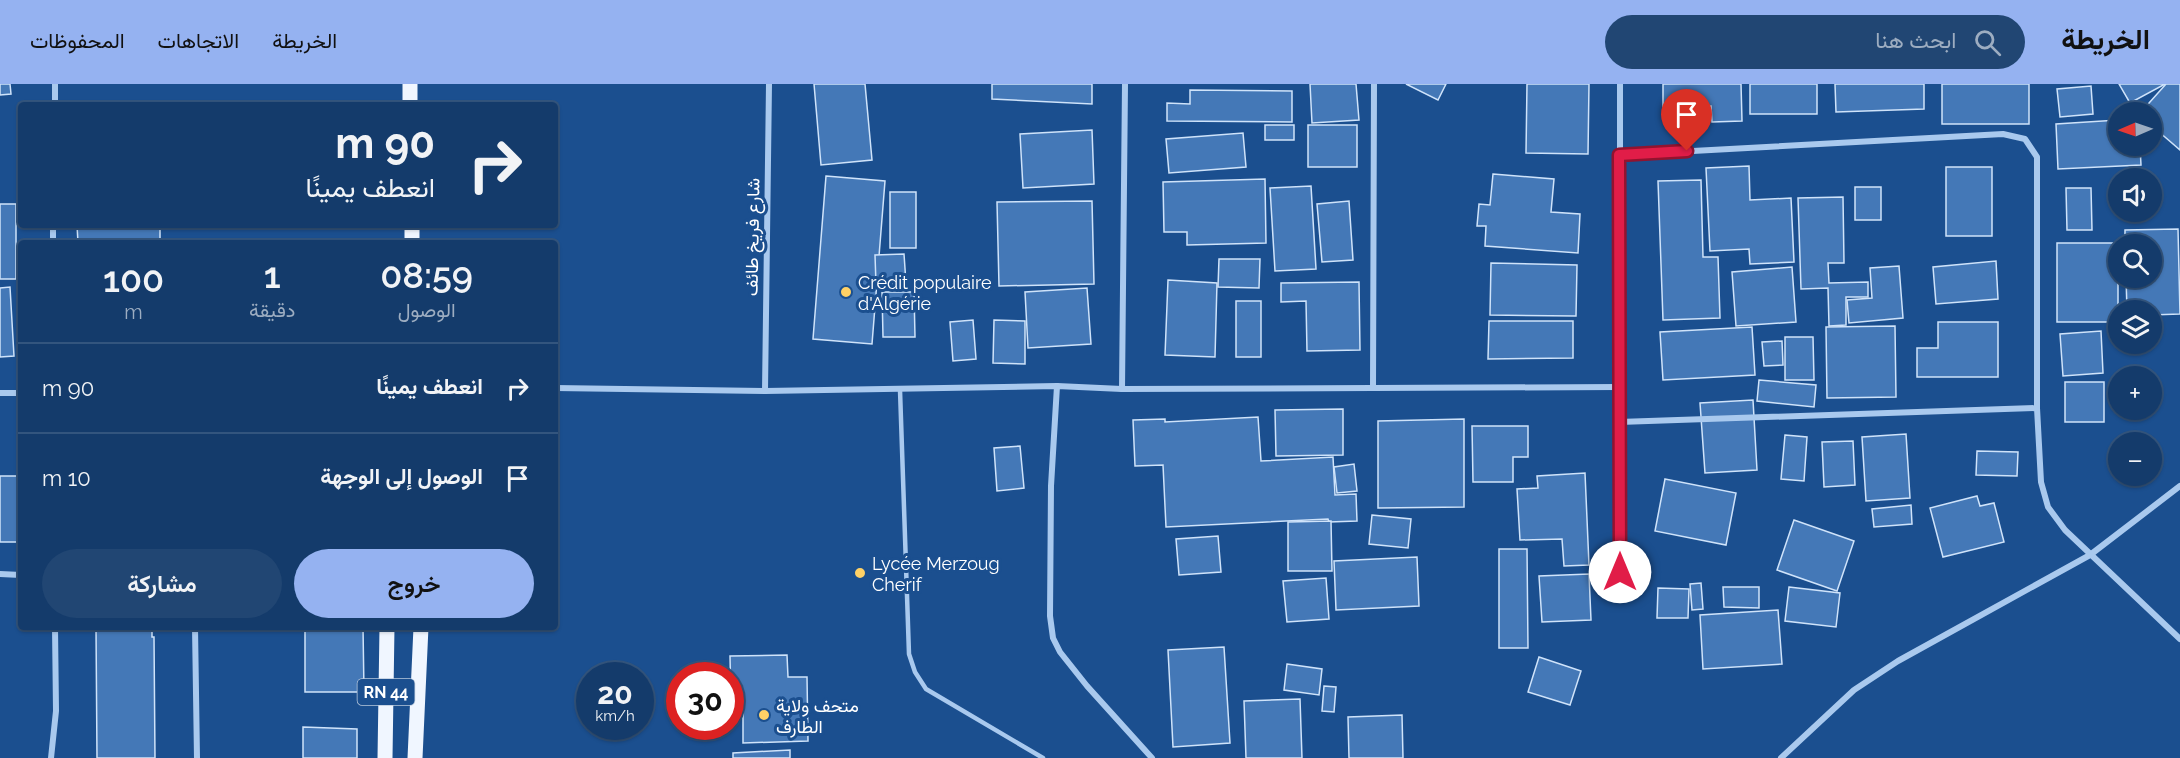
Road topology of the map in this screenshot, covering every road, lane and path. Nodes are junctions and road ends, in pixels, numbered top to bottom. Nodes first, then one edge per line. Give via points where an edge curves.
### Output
1 (55, 84) edge
2 (410, 84) edge
3 (769, 84) edge
4 (1125, 84) edge
5 (1374, 84) edge
6 (1620, 84) edge
7 (55, 102) edge
8 (410, 102) edge
9 (1619, 155) junction
10 (1057, 386) junction
11 (1373, 387) junction
12 (1619, 387) junction
13 (558, 388) edge
14 (1122, 389) junction
15 (900, 390) junction
16 (765, 391) junction
17 (0, 393) edge
18 (18, 393) edge
19 (2037, 408) junction
20 (1619, 422) junction
21 (2180, 486) edge
22 (2090, 555) junction
23 (0, 574) edge
24 (18, 575) edge
25 (1620, 594) dead end
26 (54, 630) edge
27 (195, 630) edge
28 (387, 630) edge
29 (421, 630) edge
30 (2180, 639) edge
31 (51, 758) edge
32 (197, 758) edge
33 (385, 758) edge
34 (415, 758) edge
35 (1043, 758) edge
36 (1152, 758) edge
37 (1781, 758) edge

1 - 7 street
2 - 8 main road
3 - 16 street, شارع فريخ طائف
4 - 14 street
5 - 11 street
6 - 9 street
9 - 12 street
9 - 19 street via 2003,134 2025,139 2037,157
10 - 14 street
10 - 15 street
10 - 36 street via 1051,486 1053,638 1088,686
11 - 12 street
11 - 14 street
12 - 20 street
13 - 16 street
15 - 16 street
15 - 35 lane via 909,654 915,672 926,689
17 - 18 street
19 - 20 street
19 - 22 street via 2042,482 2048,507
20 - 25 street
21 - 22 street
22 - 30 street
22 - 37 street via 1898,661 1854,690
23 - 24 street
26 - 31 street via 56,711
27 - 32 street
28 - 33 main road, RN 44
29 - 34 main road

